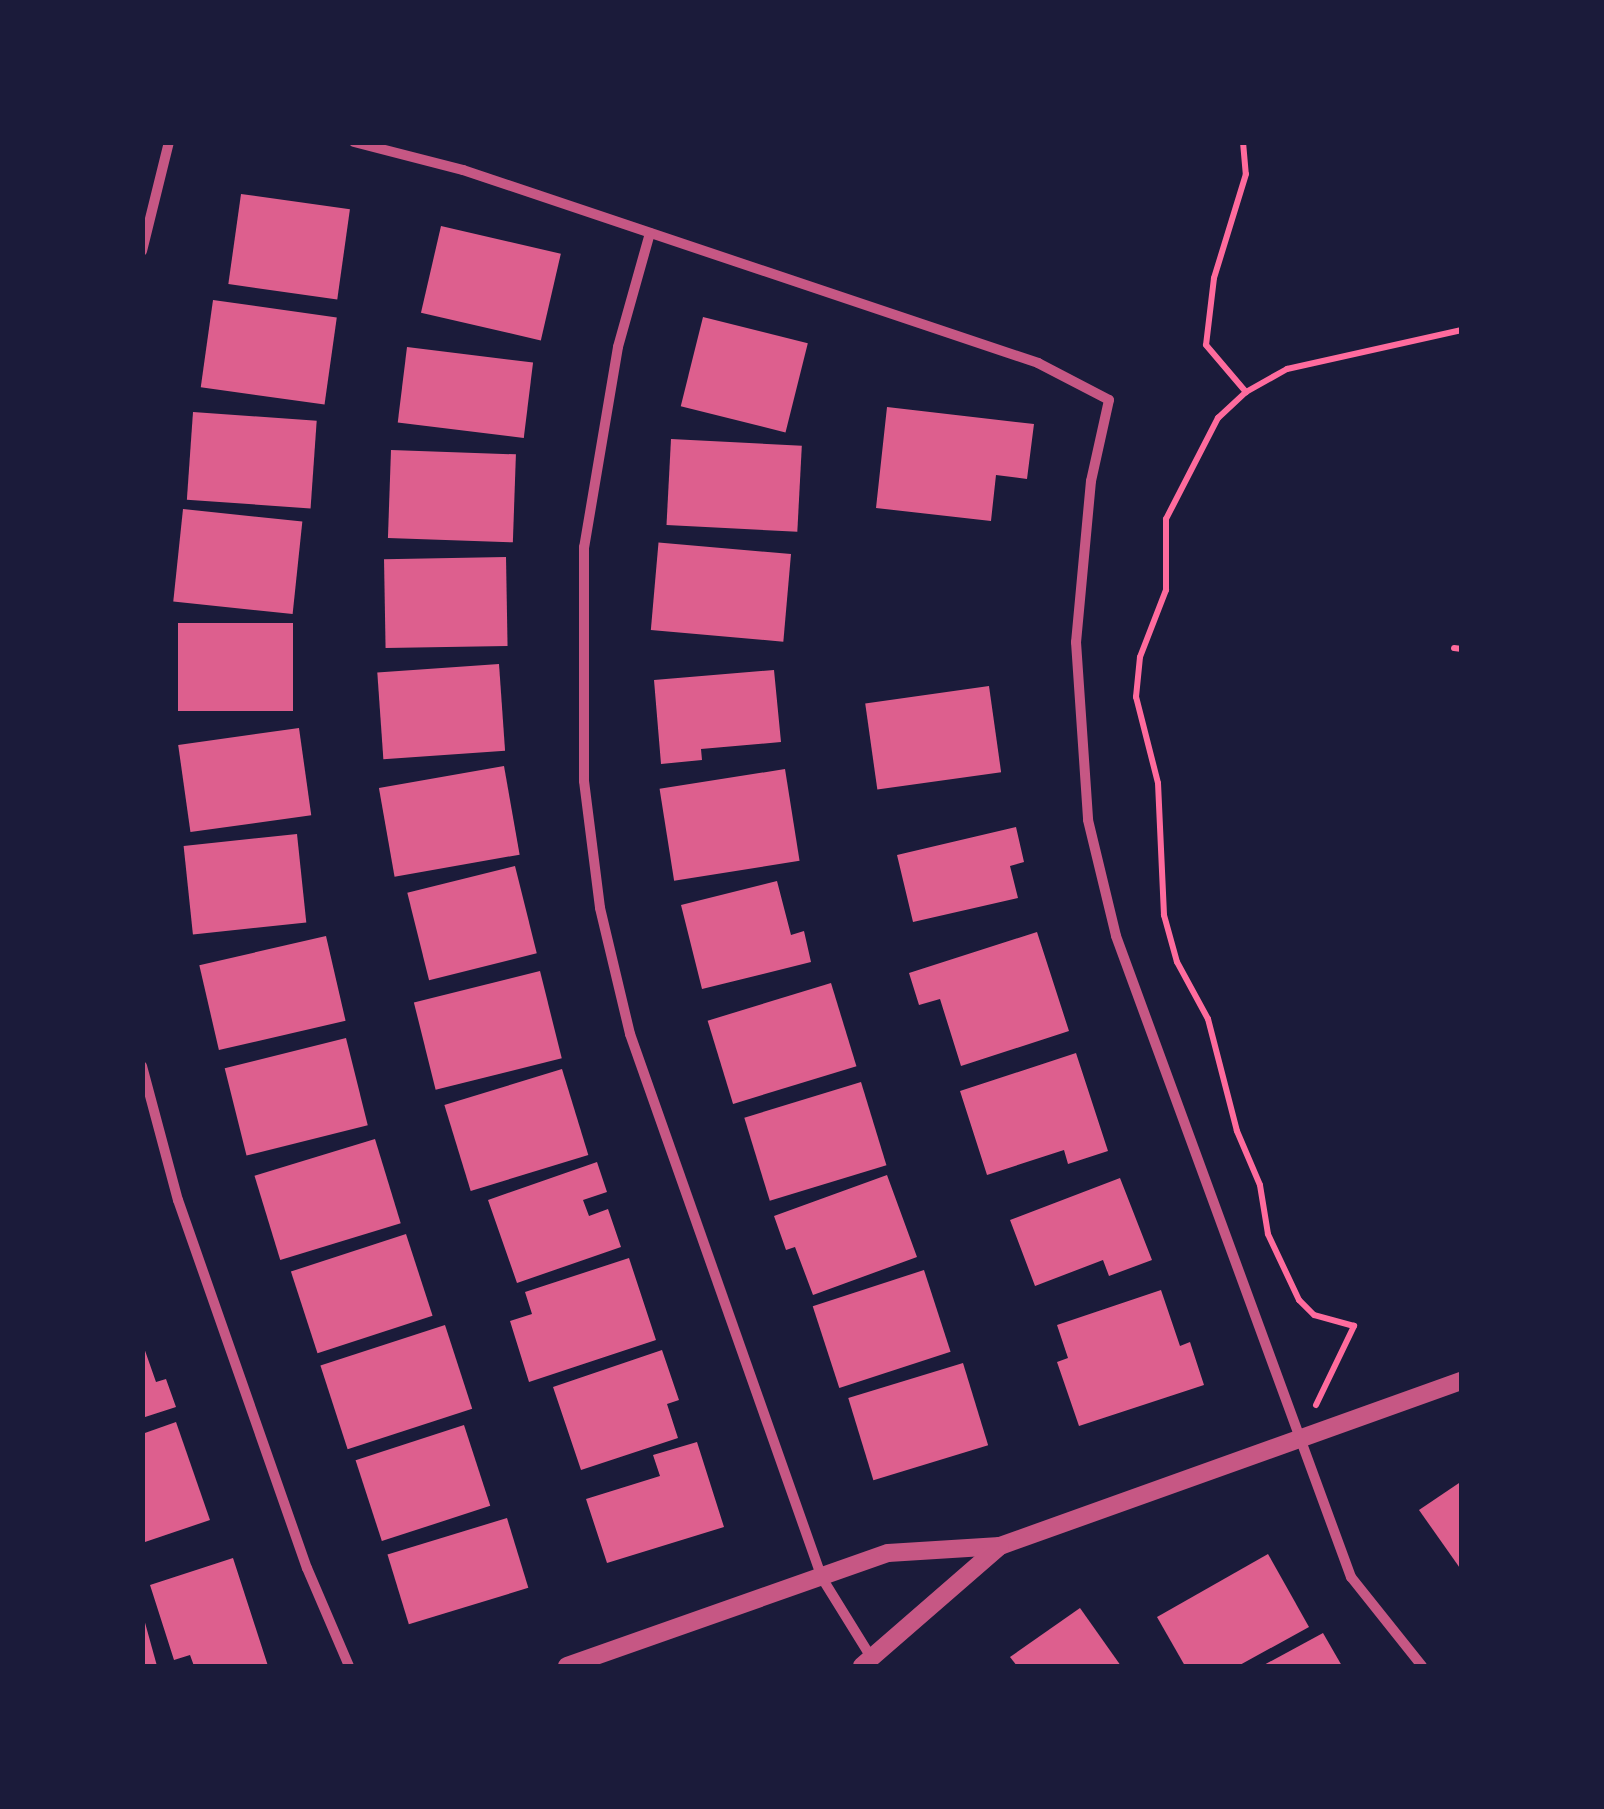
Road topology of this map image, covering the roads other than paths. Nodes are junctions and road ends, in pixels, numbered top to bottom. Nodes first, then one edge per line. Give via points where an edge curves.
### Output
1 (169, 142) edge
2 (354, 142) edge
3 (650, 233) junction
4 (142, 251) edge
5 (142, 1066) edge
6 (1462, 1381) edge
7 (1300, 1438) junction
8 (1000, 1546) junction
9 (822, 1578) junction
10 (867, 1662) edge
11 (350, 1666) edge
12 (567, 1666) edge
13 (1422, 1666) edge

1 - 4 street
2 - 3 street via 463,170
3 - 7 street via 1038,363 1110,400 1092,481 1076,642 1088,820 1116,936
3 - 9 street via 618,347 584,547 584,781 600,908 630,1034
5 - 11 street via 178,1200 307,1568
6 - 7 street
7 - 8 street
7 - 13 street via 1352,1577
8 - 9 street via 888,1552
8 - 10 street
9 - 10 street
9 - 12 street

